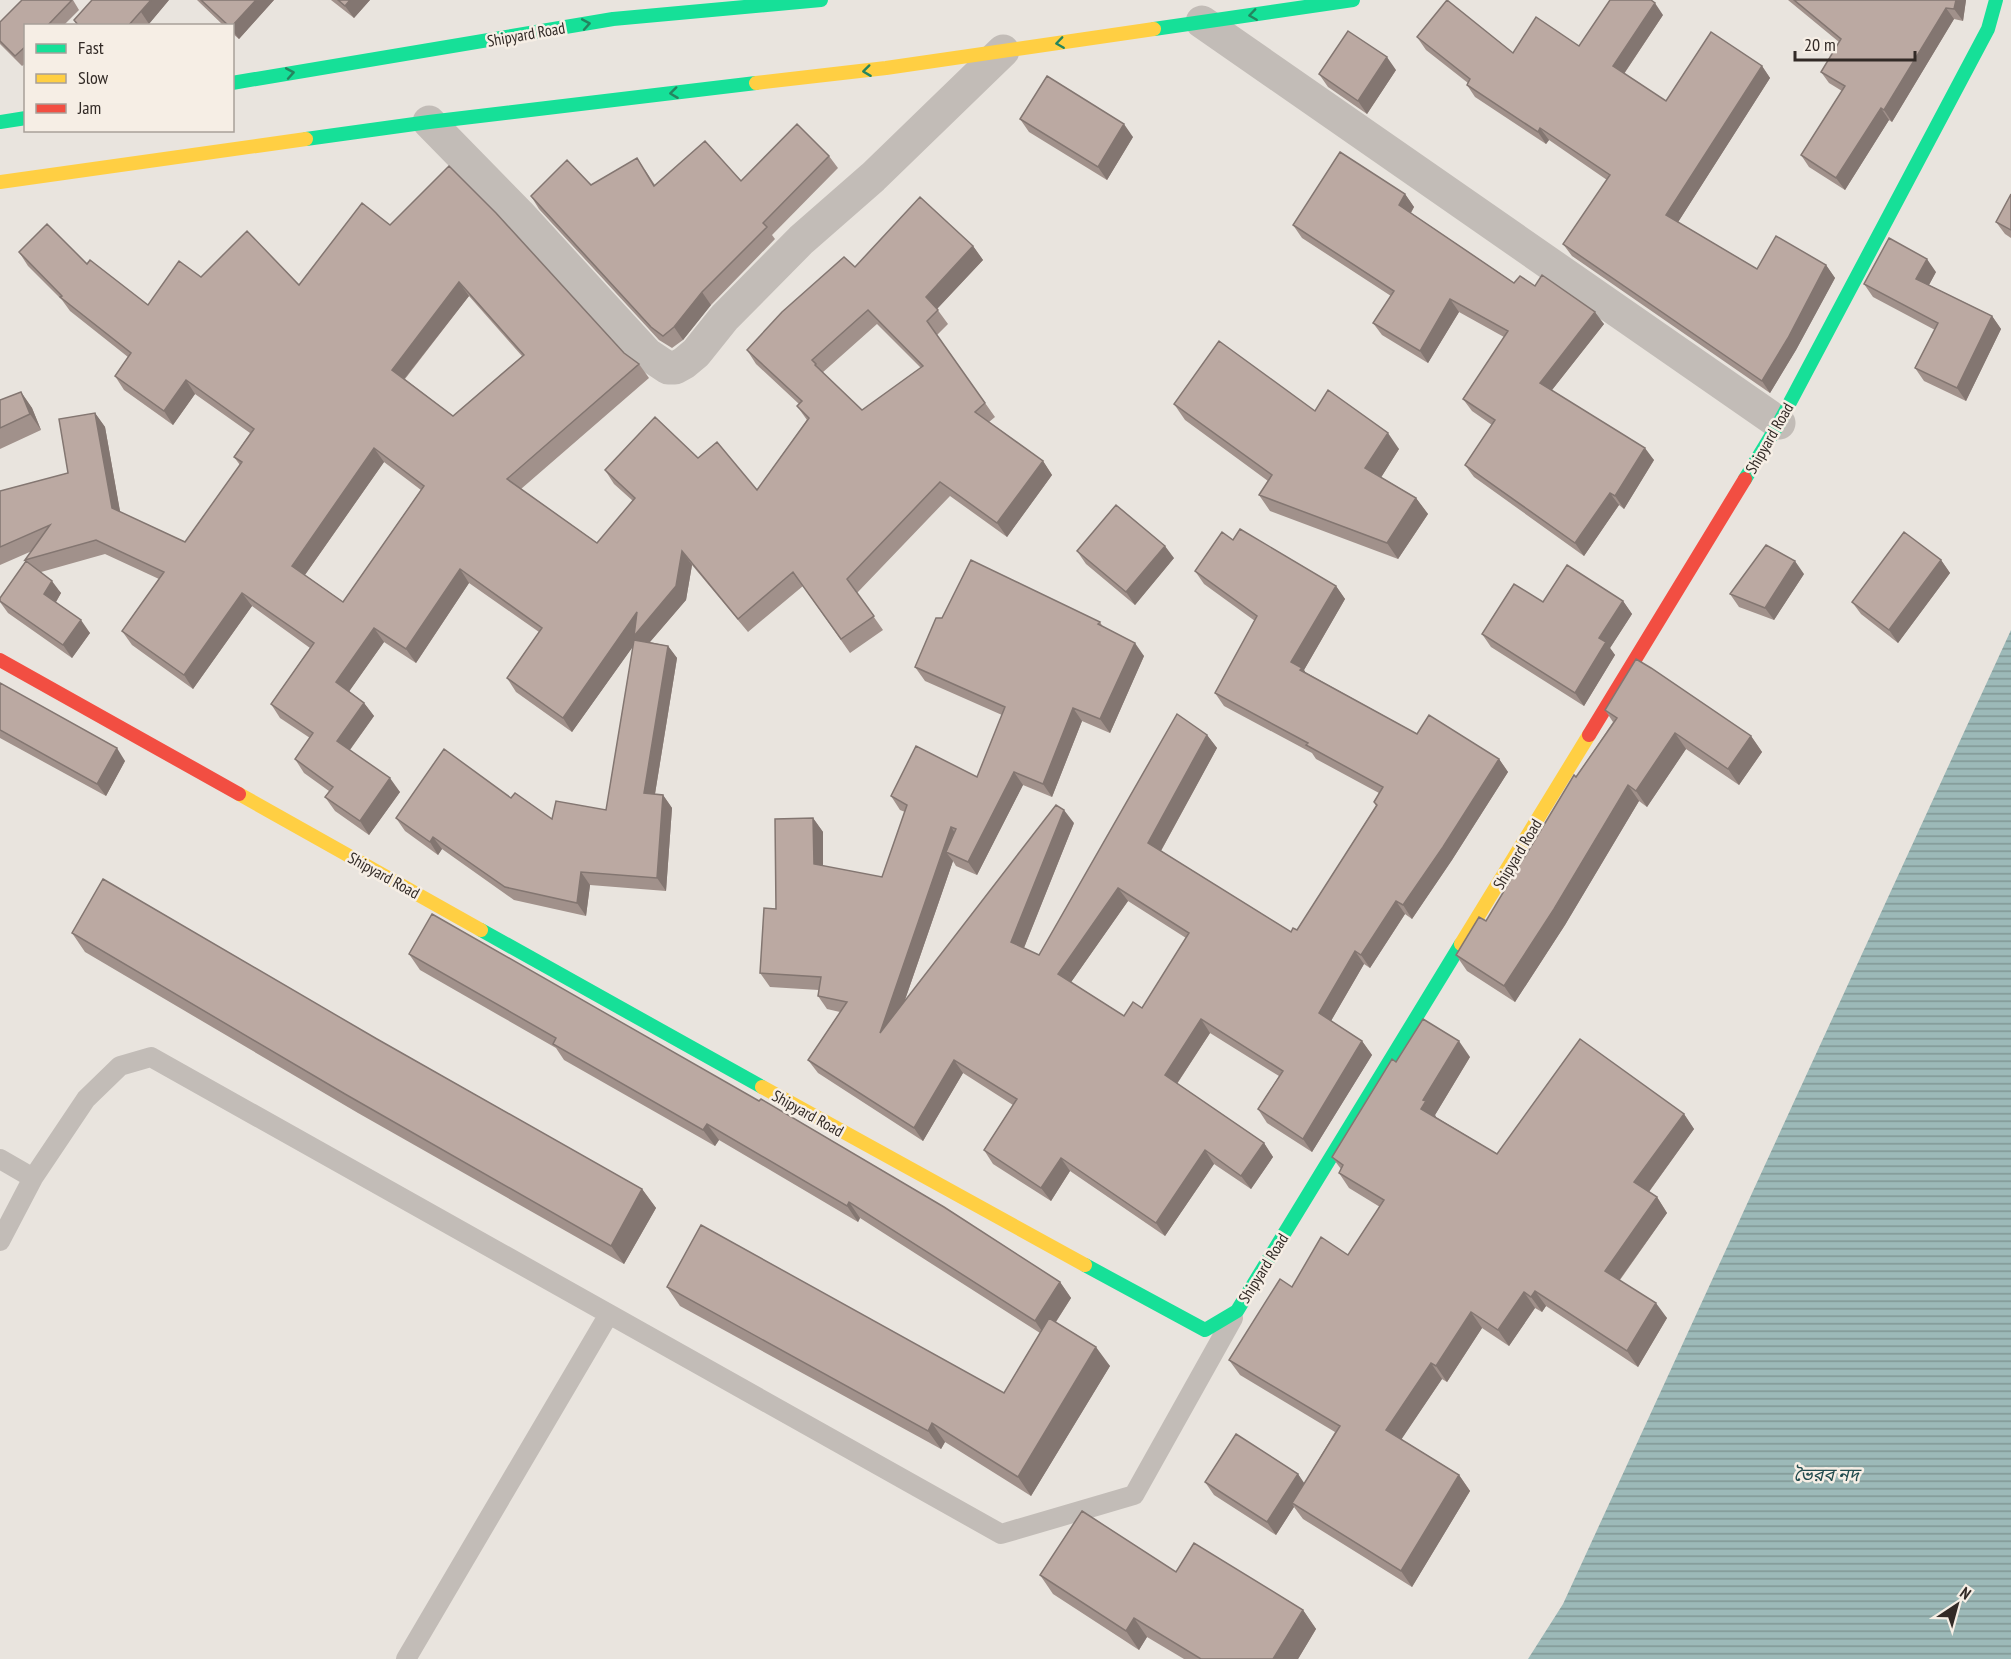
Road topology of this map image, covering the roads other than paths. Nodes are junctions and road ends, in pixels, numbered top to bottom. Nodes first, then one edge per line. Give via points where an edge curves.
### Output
1 (821, 0) edge
2 (1353, 0) edge
3 (1996, 0) edge
4 (605, 10) edge
5 (1202, 22) junction
6 (1003, 51) junction
7 (234, 83) edge
8 (24, 118) edge
9 (0, 122) edge
10 (429, 122) junction
11 (0, 182) edge
12 (1779, 423) junction
13 (0, 660) edge
14 (0, 1159) edge
15 (33, 1178) junction
16 (0, 1241) edge
17 (1237, 1311) junction
18 (609, 1314) junction
19 (406, 1659) edge

1 - 4 street, Shipyard Road
2 -> 5 street
3 - 12 street, Shipyard Road via 1988,29
7 -> 4 street, Shipyard Road
5 -> 6 street
5 - 12 street
6 -> 10 street via 874,70
6 - 10 street via 873,177 801,240 696,352 675,368 668,368 647,354
8 - 9 street
10 - 11 street
12 - 17 street, Shipyard Road
13 - 17 street, Shipyard Road via 868,1148 1205,1330
14 - 15 lane
15 - 16 lane
15 - 18 lane via 86,1099 120,1066 151,1057
17 - 18 lane via 1134,1496 1001,1534
18 - 19 lane

